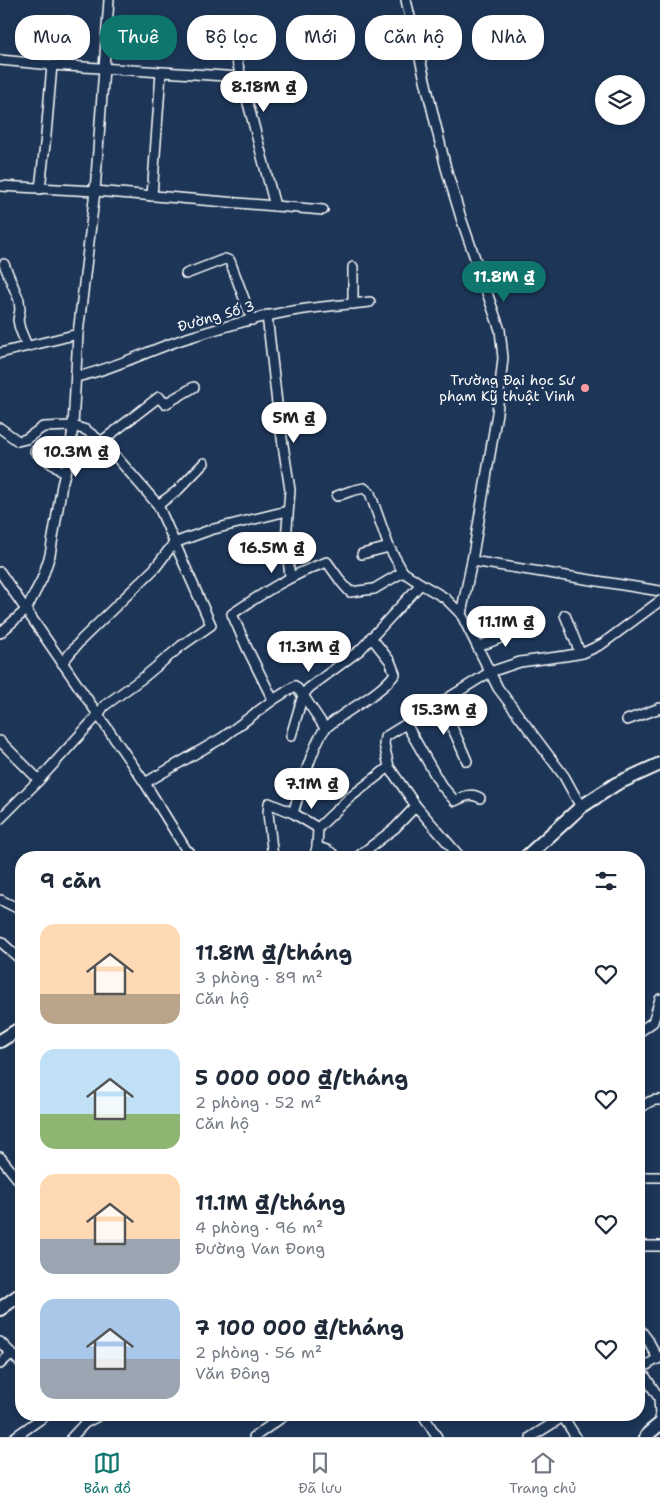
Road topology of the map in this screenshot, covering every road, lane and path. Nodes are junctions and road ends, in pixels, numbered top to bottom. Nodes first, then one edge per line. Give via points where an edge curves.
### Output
1 (109, 0) edge
2 (406, 0) edge
3 (0, 60) edge
4 (237, 60) edge
5 (52, 65) junction
6 (104, 68) junction
7 (161, 73) junction
8 (241, 77) junction
9 (0, 186) edge
10 (40, 189) junction
11 (95, 191) junction
12 (152, 196) junction
13 (275, 206) junction
14 (323, 210) dead end
15 (4, 264) dead end
16 (353, 267) dead end
17 (186, 274) dead end
18 (370, 302) dead end
19 (353, 304) junction
20 (268, 316) junction
21 (252, 320) junction
22 (78, 334) junction
23 (27, 346) junction
24 (0, 353) edge
25 (76, 377) junction
26 (194, 387) dead end
27 (73, 426) junction
28 (0, 428) edge
29 (102, 441) junction
30 (35, 451) dead end
31 (204, 462) dead end
32 (65, 474) junction
33 (337, 496) dead end
34 (158, 505) junction
35 (287, 511) junction
36 (174, 543) junction
37 (389, 547) junction
38 (362, 554) dead end
39 (472, 561) junction
40 (0, 572) edge
41 (403, 572) junction
42 (290, 577) junction
43 (421, 584) junction
44 (660, 592) edge
45 (660, 602) edge
46 (26, 610) junction
47 (461, 614) junction
48 (565, 615) dead end
49 (525, 628) dead end
50 (0, 633) edge
51 (371, 637) junction
52 (478, 647) junction
53 (580, 654) junction
54 (62, 662) junction
55 (490, 672) junction
56 (303, 695) junction
57 (274, 700) junction
58 (440, 702) junction
59 (660, 708) edge
60 (98, 715) junction
61 (628, 720) dead end
62 (406, 724) junction
63 (325, 728) junction
64 (291, 736) dead end
65 (0, 741) edge
66 (467, 761) dead end
67 (660, 764) edge
68 (389, 767) junction
69 (39, 780) junction
70 (145, 783) junction
71 (480, 798) dead end
72 (416, 806) junction
73 (581, 807) junction
74 (293, 814) junction
75 (0, 819) edge
76 (318, 828) junction
77 (317, 847) junction
78 (185, 851) edge
79 (273, 851) edge
80 (316, 851) edge
81 (330, 851) edge
82 (365, 851) edge
83 (455, 851) edge
84 (533, 851) edge
85 (1, 900) edge
86 (15, 907) edge
87 (0, 941) edge
88 (15, 955) edge
89 (660, 999) edge
90 (645, 1028) edge
91 (15, 1032) edge
92 (0, 1041) edge
93 (660, 1100) edge
94 (645, 1105) edge
95 (1, 1162) edge
96 (15, 1177) edge
97 (645, 1177) edge
98 (660, 1177) edge
99 (645, 1246) edge
100 (660, 1246) edge
101 (15, 1298) edge
102 (0, 1309) edge
103 (645, 1336) edge
104 (0, 1342) edge
105 (12, 1353) junction
106 (15, 1356) edge
107 (659, 1358) edge
108 (0, 1364) edge
109 (645, 1366) edge
110 (645, 1378) edge
111 (660, 1416) edge
112 (38, 1421) edge
113 (89, 1421) edge
114 (279, 1421) edge
115 (427, 1421) edge
116 (555, 1421) edge
117 (562, 1421) edge
118 (660, 1424) edge
119 (543, 1433) edge
120 (265, 1434) edge
121 (15, 1437) edge
122 (72, 1437) edge
123 (254, 1437) edge
124 (437, 1437) edge
125 (531, 1437) edge
126 (576, 1437) edge
127 (646, 1437) edge

1 - 6 street
2 - 39 street via 446,168 500,330 503,358 497,413
3 - 5 street
4 - 8 street
5 - 6 street
5 - 10 street
6 - 7 street
6 - 11 street
7 - 8 street
7 - 12 street
8 - 13 street
9 - 10 street
10 - 11 street
11 - 12 street
11 - 22 street
12 - 13 street
13 - 14 street
15 - 23 street via 19,300 20,329
16 - 19 street
17 - 21 street via 225,259 230,261
18 - 19 street, Đường Số 3
19 - 20 street, Đường Số 3
20 - 21 street, Đường Số 3
20 - 35 street via 290,490
21 - 25 street, Đường Số 3 via 187,338 102,371
22 - 23 street
22 - 25 street
23 - 24 street
25 - 27 street
26 - 29 street via 165,404 159,397
27 - 28 street via 43,427 18,441
27 - 29 street
27 - 32 street
29 - 34 street
30 - 32 street
31 - 34 street via 178,490
32 - 46 street via 50,554
33 - 37 street via 364,488 370,493
34 - 36 street
35 - 36 street via 210,530
35 - 42 street
36 - 54 street via 155,568
36 - 60 street via 211,625 104,706
37 - 38 street
37 - 41 street
39 - 44 street
39 - 47 street
40 - 46 street
41 - 42 street via 374,589 350,592 327,562
41 - 43 street
42 - 57 street via 232,614
43 - 47 street via 445,598
43 - 51 street
45 - 53 street via 602,644
46 - 50 street
46 - 54 street
47 - 52 street
48 - 53 street
49 - 52 street
51 - 56 street
51 - 63 street via 390,661 394,674 379,689
52 - 55 street
53 - 55 street via 520,662
54 - 60 street
55 - 58 street
55 - 73 street via 498,688 564,776
56 - 57 street via 295,686
56 - 63 street
56 - 64 street
57 - 70 street via 222,738
58 - 62 street
58 - 66 street
59 - 61 street
60 - 69 street
60 - 70 street
62 - 68 street via 385,737
62 - 71 street via 441,785 454,801 470,794
63 - 74 street
65 - 69 street
67 - 73 street via 616,784
68 - 72 street
68 - 76 street
69 - 75 street
70 - 78 street
72 - 82 street via 395,828
72 - 83 street
73 - 84 street
74 - 76 street
74 - 79 street via 269,803
76 - 77 street
77 - 80 street
77 - 81 street
85 - 86 street
87 - 88 street
89 - 90 street via 653,1022
91 - 92 street
93 - 94 street
95 - 96 street
97 - 98 street
99 - 100 street
101 - 102 street
103 - 107 street
104 - 105 street
105 - 106 street
105 - 108 street
107 - 109 street
110 - 111 street via 659,1398
112 - 121 street
113 - 122 street
114 - 120 street
115 - 124 street
116 - 119 street
117 - 126 street
118 - 127 street
119 - 125 street
120 - 123 street

